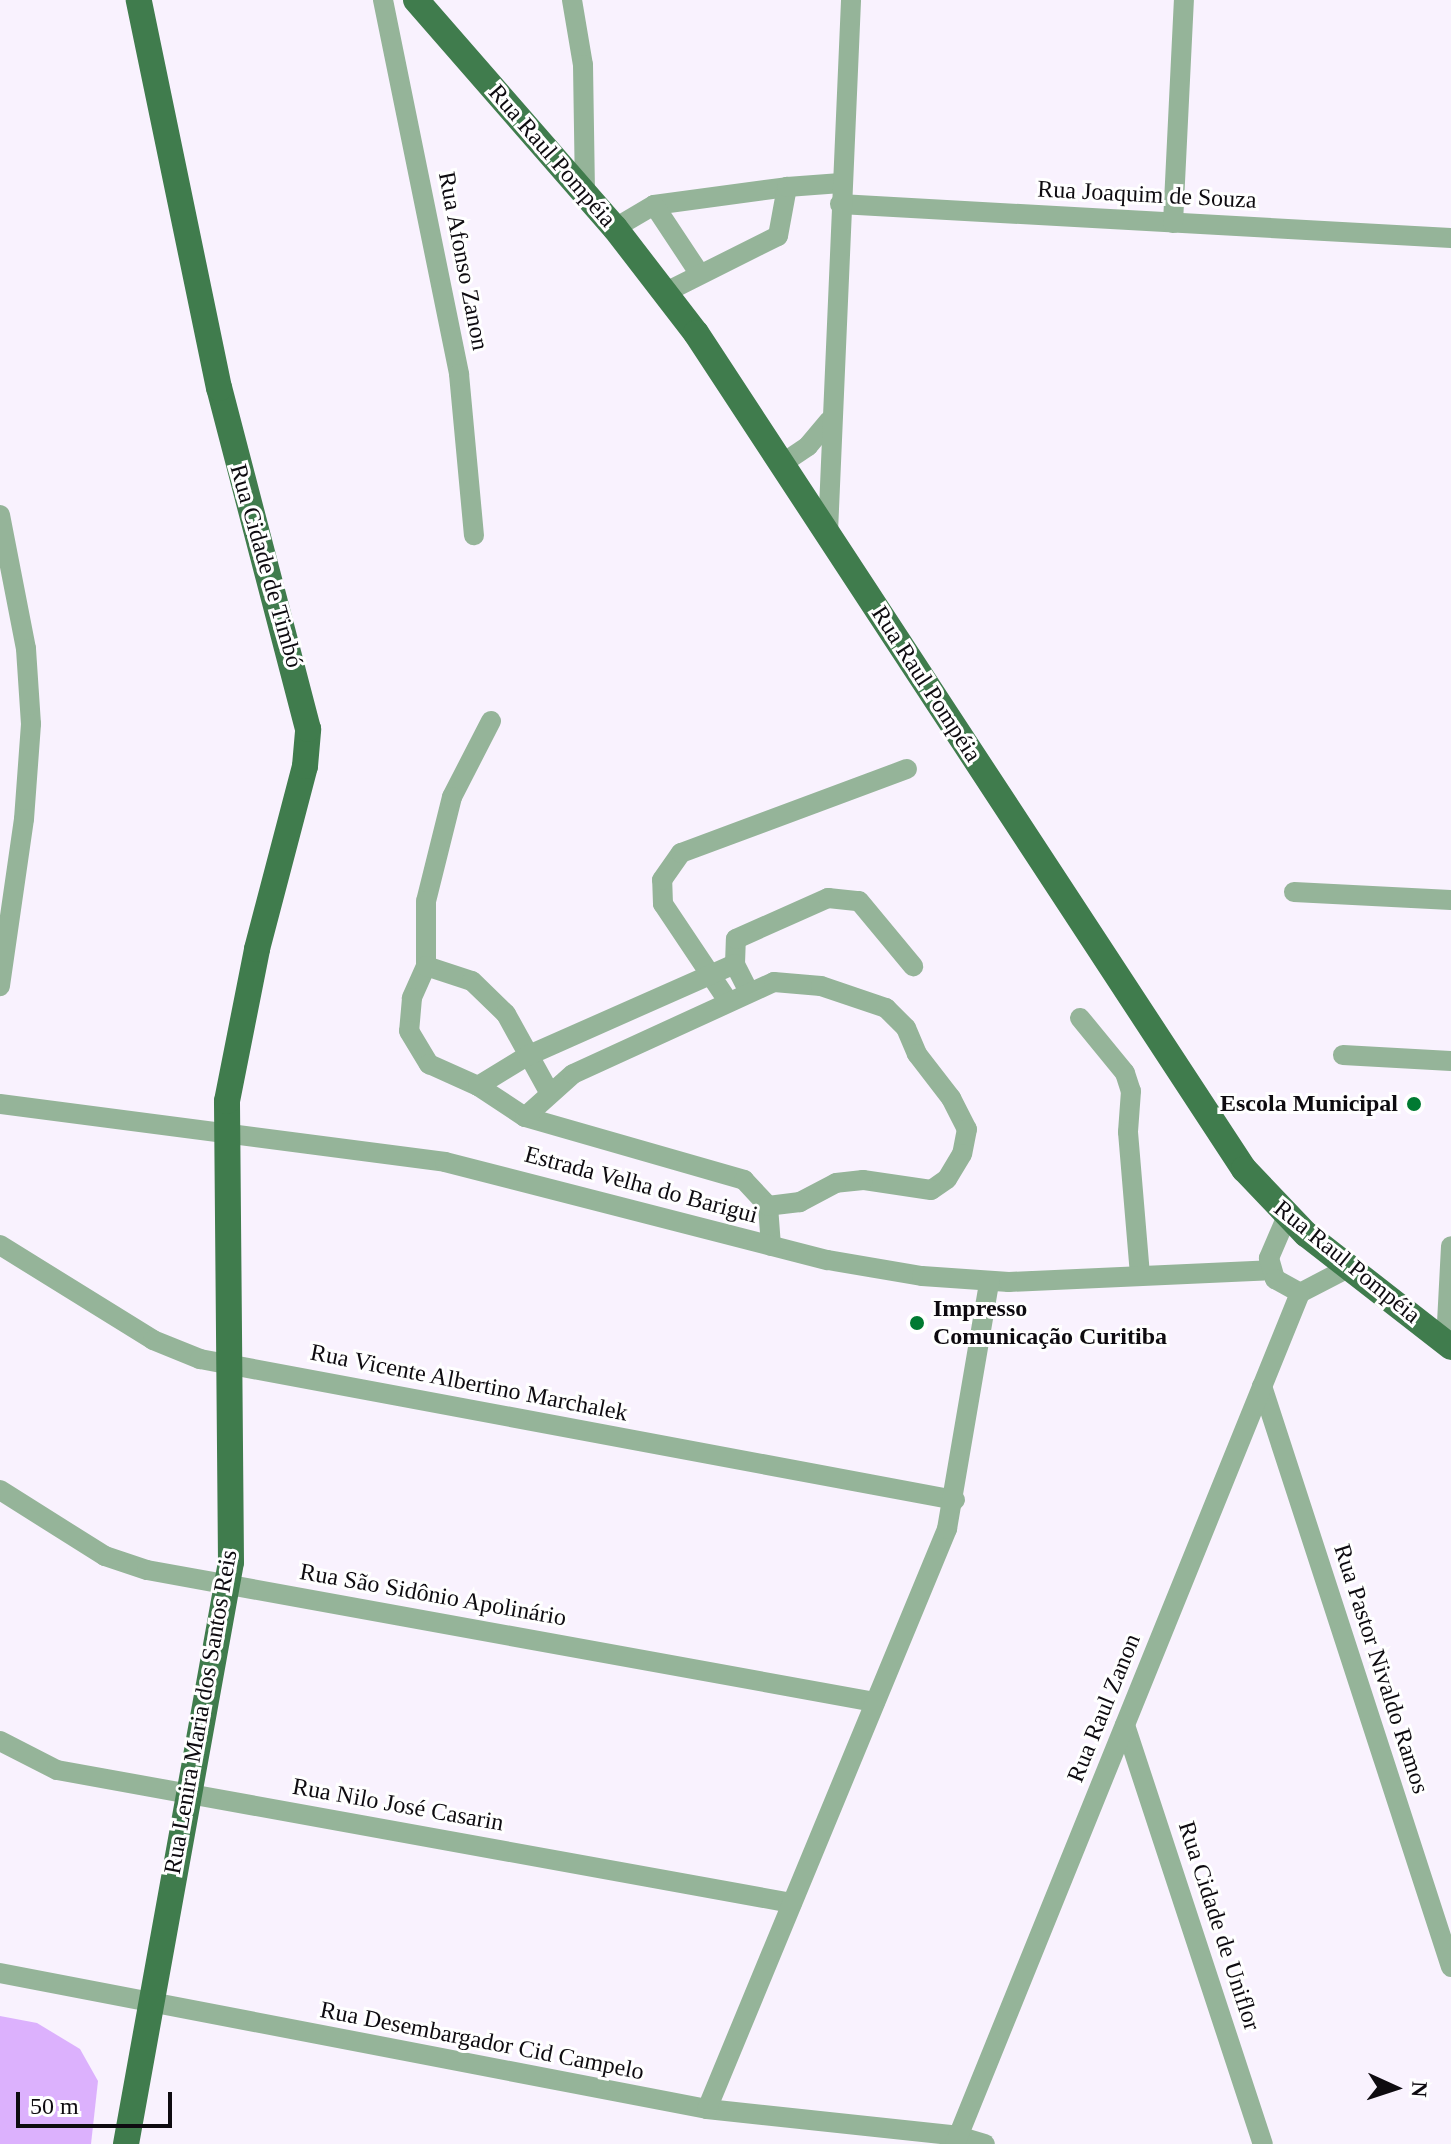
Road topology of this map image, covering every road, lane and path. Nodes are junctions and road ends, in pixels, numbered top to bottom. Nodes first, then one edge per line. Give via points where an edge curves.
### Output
1 (139, 0) edge
2 (383, 0) edge
3 (416, 0) edge
4 (572, 0) edge
5 (851, 0) edge
6 (1184, 0) edge
7 (787, 187) junction
8 (585, 194) junction
9 (841, 194) junction
10 (654, 205) junction
11 (1173, 223) junction
12 (615, 228) junction
13 (1451, 238) edge
14 (699, 273) junction
15 (666, 292) junction
16 (829, 421) junction
17 (783, 463) junction
18 (0, 515) edge
19 (828, 532) junction
20 (474, 535) dead end
21 (491, 721) dead end
22 (907, 769) dead end
23 (1294, 892) dead end
24 (1451, 900) edge
25 (735, 964) junction
26 (426, 966) junction
27 (913, 966) dead end
28 (711, 975) junction
29 (0, 986) edge
30 (749, 992) junction
31 (728, 1001) junction
32 (1080, 1018) dead end
33 (1343, 1055) dead end
34 (527, 1056) junction
35 (1451, 1061) edge
36 (478, 1086) junction
37 (549, 1092) junction
38 (0, 1104) edge
39 (525, 1117) junction
40 (224, 1132) junction
41 (768, 1206) junction
42 (1287, 1216) junction
43 (0, 1245) edge
44 (771, 1246) junction
45 (1451, 1246) edge
46 (1348, 1268) junction
47 (1270, 1270) junction
48 (1140, 1276) junction
49 (989, 1282) junction
50 (1300, 1293) junction
51 (1448, 1344) edge
52 (229, 1364) junction
53 (1262, 1386) junction
54 (0, 1490) edge
55 (955, 1500) junction
56 (227, 1584) junction
57 (875, 1702) junction
58 (1125, 1725) junction
59 (0, 1741) edge
60 (188, 1794) junction
61 (792, 1903) junction
62 (1451, 1967) edge
63 (0, 1973) edge
64 (149, 2005) junction
65 (707, 2109) junction
66 (957, 2140) edge
67 (126, 2144) edge
68 (985, 2144) edge
69 (1263, 2144) edge

1 - 40 main road, Rua Cidade de Timbó via 227,423 308,729 305,766 237,1041
2 - 20 street, Rua Afonso Zanon via 459,374
3 - 8 main road, Rua Raul Pompéia
4 - 8 street via 583,65
5 - 9 street
6 - 11 street
7 - 9 street, Rua Joaquim de Souza
7 - 10 street, Rua Joaquim de Souza
7 - 14 street via 778,236
8 - 12 main road, Rua Raul Pompéia
9 - 11 street, Rua Joaquim de Souza
9 - 16 street
10 - 12 street
10 - 14 street
11 - 13 street, Rua Joaquim de Souza
12 - 15 main road, Rua Raul Pompéia
14 - 15 street
15 - 17 main road, Rua Raul Pompéia
16 - 17 street via 808,446
16 - 19 street
17 - 19 main road, Rua Raul Pompéia
18 - 29 street via 26,649 31,724
19 - 42 main road, Rua Raul Pompéia via 1190,1094 1244,1169
21 - 26 street via 452,797 426,901
22 - 28 street via 681,853 662,880 663,904
23 - 24 street
25 - 27 street via 732,947 742,932 828,898 846,898 859,901
25 - 28 street
25 - 30 street
26 - 34 street via 472,981 506,1014
26 - 36 street via 412,998 409,1031 429,1064
28 - 31 street
28 - 34 street
30 - 31 street
30 - 41 street via 774,982 821,986 886,1008 906,1028 967,1129 955,1167 931,1190 863,1180 836,1183 800,1202
31 - 37 street via 573,1074
32 - 48 street via 1125,1073 1131,1091 1130,1182
33 - 35 street
34 - 36 street
34 - 37 street
36 - 39 street
37 - 39 street
38 - 40 street, Estrada Velha do Barigui
39 - 41 street via 723,1171 744,1180
40 - 44 street, Estrada Velha do Barigui via 445,1162
40 - 52 main road, Rua Lenira Maria dos Santos Reis
41 - 44 street
42 - 46 main road, Rua Raul Pompéia
42 - 47 street via 1272,1244
43 - 52 street, Rua Vicente Albertino Marchalek via 153,1340
44 - 49 street, Estrada Velha do Barigui via 881,1270
45 - 51 street
46 - 50 street
46 - 51 main road, Rua Raul Pompéia
47 - 48 street, Estrada Velha do Barigui
47 - 50 street via 1275,1279
48 - 49 street, Estrada Velha do Barigui
49 - 55 street
50 - 53 street, Rua Raul Zanon
52 - 55 street, Rua Vicente Albertino Marchalek
52 - 56 main road, Rua Lenira Maria dos Santos Reis via 232,1546
53 - 58 street, Rua Raul Zanon
53 - 62 street, Rua Pastor Nivaldo Ramos
54 - 56 street, Rua São Sidônio Apolinário via 125,1564
55 - 57 street
56 - 57 street, Rua São Sidônio Apolinário
56 - 60 main road, Rua Lenira Maria dos Santos Reis
57 - 61 street
58 - 66 street, Rua Raul Zanon
58 - 69 street, Rua Cidade de Uniflor
59 - 60 street, Rua Nilo José Casarin via 57,1770
60 - 61 street, Rua Nilo José Casarin
60 - 64 main road, Rua Lenira Maria dos Santos Reis
61 - 65 street
63 - 64 street, Rua Desembargador Cid Campelo
64 - 65 street, Rua Desembargador Cid Campelo
64 - 67 main road, Rua Lenira Maria dos Santos Reis
65 - 66 street, Rua Desembargador Cid Campelo
66 - 68 street, Rua Desembargador Cid Campelo

